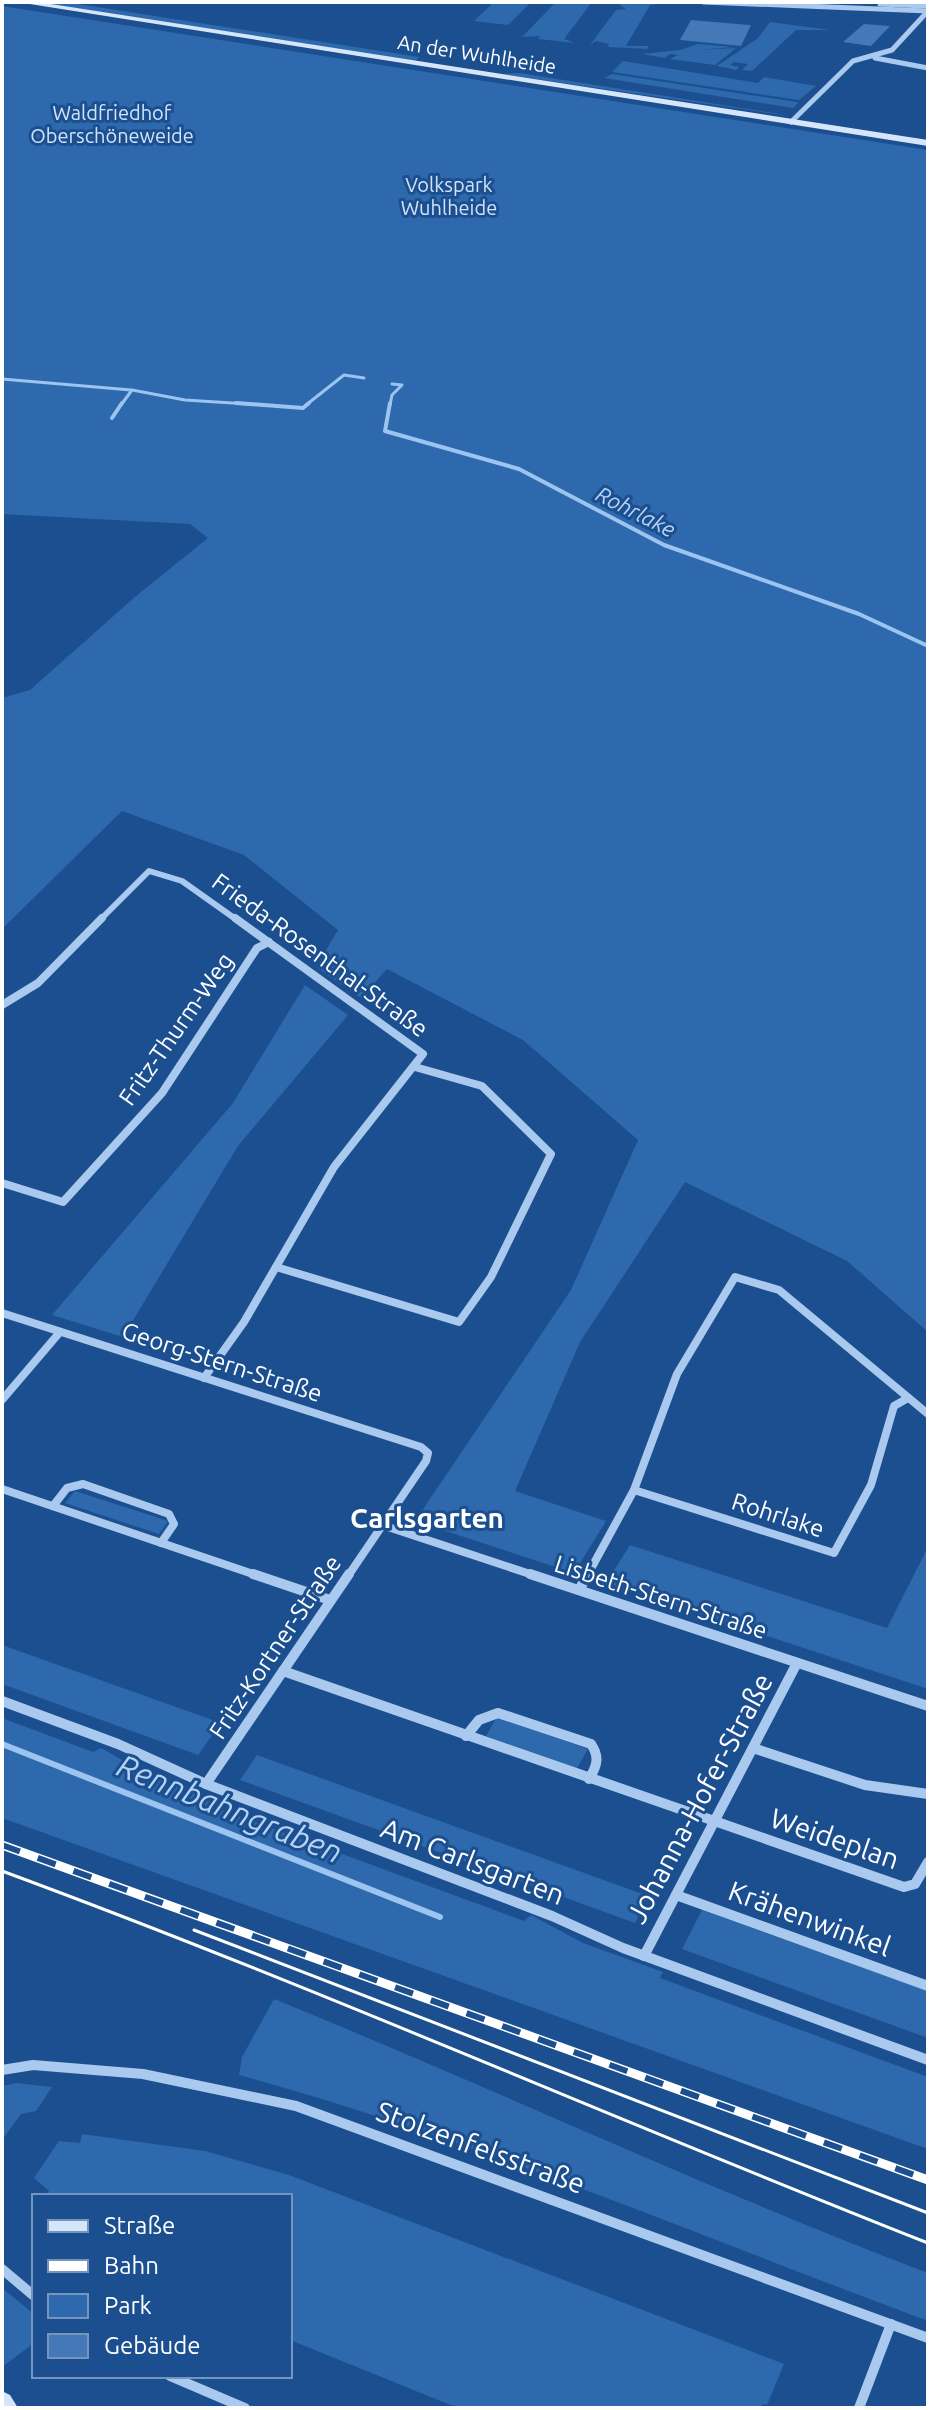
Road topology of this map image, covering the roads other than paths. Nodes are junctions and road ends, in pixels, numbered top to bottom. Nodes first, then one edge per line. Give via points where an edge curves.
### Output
1 (24, 2) edge
2 (81, 2) edge
3 (703, 2) edge
4 (899, 5) edge
5 (928, 9) edge
6 (928, 18) edge
7 (918, 23) junction
8 (870, 57) junction
9 (928, 68) edge
10 (794, 118) junction
11 (928, 134) edge
12 (928, 143) edge
13 (269, 942) junction
14 (2, 1005) edge
15 (415, 1067) junction
16 (2, 1183) edge
17 (276, 1267) junction
18 (2, 1313) edge
19 (60, 1332) junction
20 (204, 1378) junction
21 (908, 1398) junction
22 (2, 1400) edge
23 (928, 1414) edge
24 (428, 1453) joint
25 (2, 1489) edge
26 (634, 1490) junction
27 (53, 1506) junction
28 (382, 1525) junction
29 (161, 1543) junction
30 (579, 1590) junction
31 (330, 1600) junction
32 (797, 1663) junction
33 (283, 1671) junction
34 (2, 1701) edge
35 (928, 1706) edge
36 (466, 1736) junction
37 (753, 1748) junction
38 (589, 1779) junction
39 (206, 1784) junction
40 (928, 1794) edge
41 (715, 1821) junction
42 (928, 1862) edge
43 (676, 1895) junction
44 (644, 1956) junction
45 (928, 1986) edge
46 (928, 2060) edge
47 (2, 2070) edge
48 (2, 2269) edge
49 (32, 2294) edge
50 (891, 2324) junction
51 (928, 2338) edge
52 (175, 2378) edge
53 (2, 2402) edge
54 (6, 2408) edge
55 (245, 2408) edge
56 (859, 2408) edge

1 - 10 main road, An der Wuhlheide
2 - 10 main road, An der Wuhlheide
3 - 4 street
4 - 5 street
4 - 7 street
5 - 7 street
6 - 7 street
7 - 8 street via 892,50
8 - 9 street
8 - 10 street via 853,61
10 - 11 main road, An der Wuhlheide
10 - 12 main road, An der Wuhlheide
13 - 14 street, Frieda-Rosenthal-Straße via 182,881 149,871 38,983
13 - 15 street, Frieda-Rosenthal-Straße via 420,1050 422,1058
13 - 16 street, Fritz-Thurm-Weg via 257,948 162,1093 63,1202
15 - 17 street, Frieda-Rosenthal-Straße via 334,1167
15 - 17 street via 482,1086 551,1154 491,1277 459,1322
17 - 20 street, Frieda-Rosenthal-Straße
18 - 19 street, Georg-Stern-Straße
19 - 20 street, Georg-Stern-Straße
19 - 22 street
20 - 24 street, Georg-Stern-Straße
21 - 23 street
21 - 26 street, Rohrlake via 894,1406 871,1485 834,1553
21 - 26 street via 779,1290 735,1277 677,1374
24 - 28 street, Fritz-Kortner-Straße
25 - 27 street
26 - 30 street
27 - 29 street
27 - 29 street via 67,1488 83,1484 169,1514 174,1524
28 - 30 street, Lisbeth-Stern-Straße
28 - 31 street, Fritz-Kortner-Straße
29 - 31 street
30 - 32 street, Lisbeth-Stern-Straße
31 - 33 street, Fritz-Kortner-Straße
32 - 35 street, Lisbeth-Stern-Straße
32 - 37 street, Johanna-Hofer-Straße
33 - 36 street
33 - 39 street, Fritz-Kortner-Straße
34 - 39 street, Am Carlsgarten
36 - 38 street
36 - 38 street via 484,1715 498,1713 591,1744 597,1753
37 - 40 street via 865,1785
37 - 41 street, Johanna-Hofer-Straße
38 - 41 street
39 - 44 street, Am Carlsgarten
41 - 42 street, Weideplan via 904,1887 915,1884
41 - 43 street, Johanna-Hofer-Straße
43 - 44 street, Johanna-Hofer-Straße
43 - 45 street, Krähenwinkel
44 - 46 street, Am Carlsgarten
47 - 50 street, Stolzenfelsstraße via 33,2065 143,2074 296,2106
48 - 49 street
50 - 51 street, Stolzenfelsstraße
50 - 56 street
52 - 55 street
53 - 54 main road

